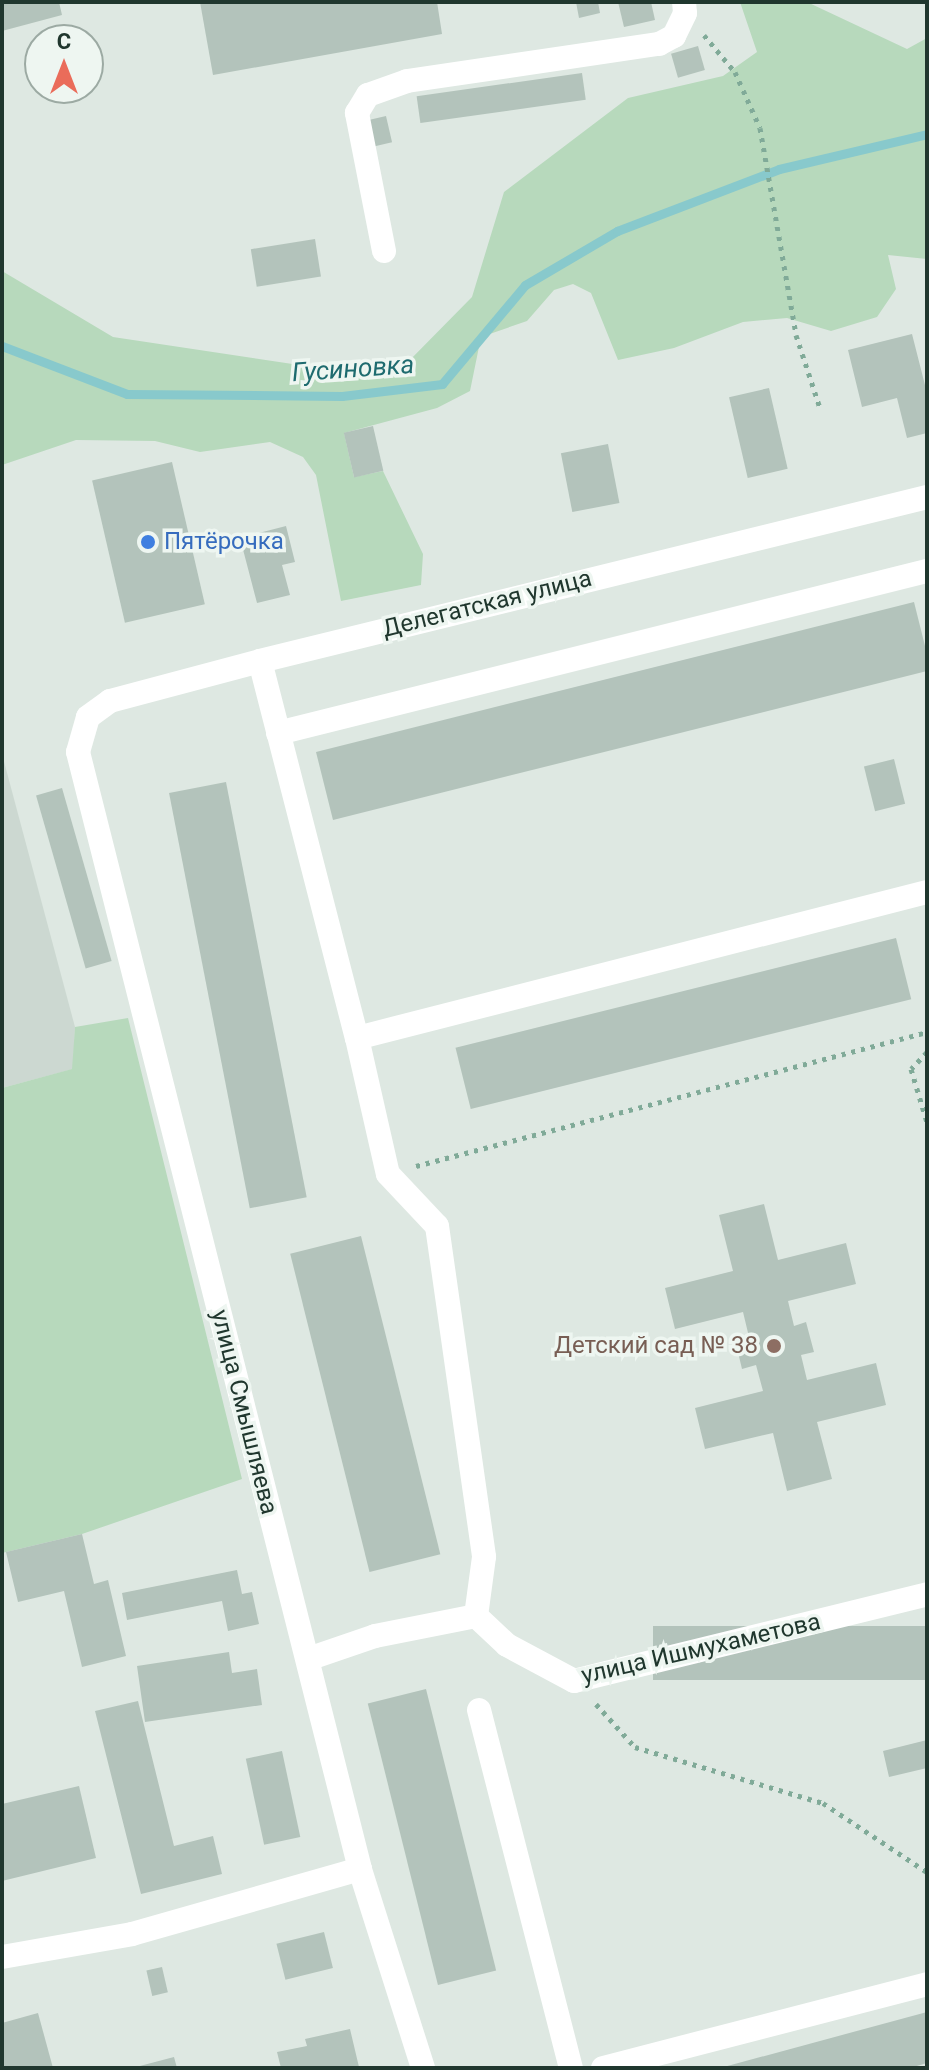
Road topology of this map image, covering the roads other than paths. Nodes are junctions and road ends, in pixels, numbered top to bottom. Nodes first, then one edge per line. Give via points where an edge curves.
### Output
1 (684, 7) edge
2 (384, 251) dead end
3 (927, 497) edge
4 (927, 571) edge
5 (260, 661) junction
6 (278, 733) junction
7 (78, 752) joint
8 (927, 892) edge
9 (357, 1038) junction
10 (927, 1594) edge
11 (476, 1616) junction
12 (308, 1659) junction
13 (479, 1710) dead end
14 (360, 1869) junction
15 (2, 1957) edge
16 (927, 1984) edge
17 (423, 2068) edge
18 (571, 2068) edge
19 (603, 2068) edge

1 - 2 street via 674,36 659,44 407,81 368,95 357,113
3 - 5 street, Делегатская улица
4 - 6 street
5 - 6 street
5 - 7 street, Делегатская улица via 110,701 88,717
6 - 9 street
7 - 12 street, улица Смышляева
8 - 9 street
9 - 11 street via 388,1174 437,1226 484,1557
10 - 11 street, улица Ишмухаметова via 574,1681 507,1645
11 - 12 street via 375,1636
12 - 14 street, улица Смышляева
13 - 18 street
14 - 15 street via 132,1934
14 - 17 street, улица Смышляева
16 - 19 street

